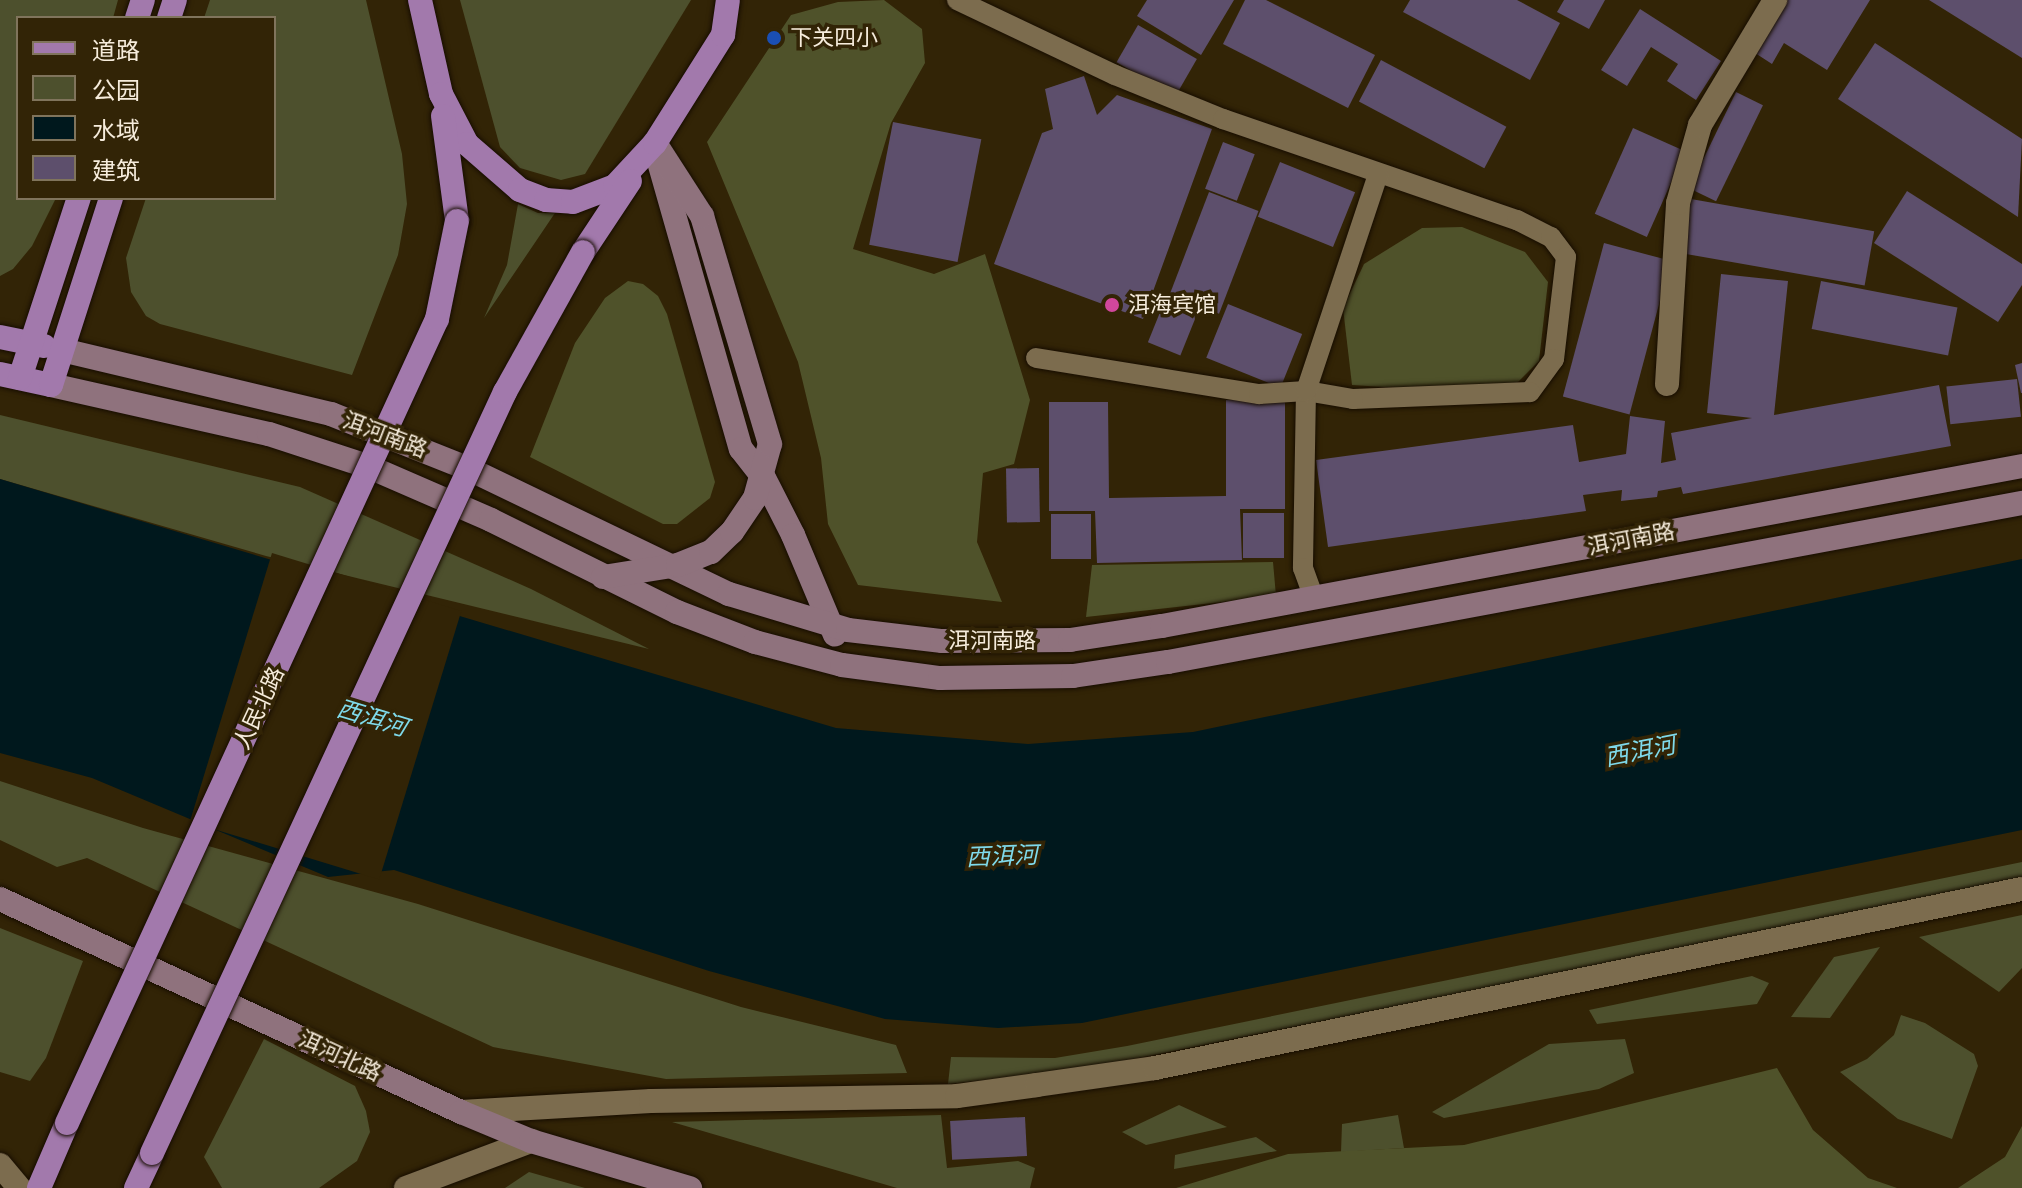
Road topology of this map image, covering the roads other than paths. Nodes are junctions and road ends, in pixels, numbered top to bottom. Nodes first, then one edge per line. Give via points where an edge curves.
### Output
1 (420, 0) edge
2 (728, 0) edge
3 (745, 0) edge
4 (957, 0) edge
5 (1775, 0) edge
6 (723, 35) junction
7 (441, 94) junction
8 (655, 143) junction
9 (1378, 175) junction
10 (78, 200) edge
11 (110, 200) edge
12 (0, 337) edge
13 (31, 343) junction
14 (62, 350) junction
15 (1036, 358) dead end
16 (10, 376) edge
17 (1667, 384) dead end
18 (51, 385) junction
19 (1306, 391) junction
20 (2022, 466) edge
21 (764, 478) junction
22 (2022, 503) edge
23 (664, 566) junction
24 (603, 577) junction
25 (1314, 598) junction
26 (831, 625) junction
27 (848, 666) junction
28 (2022, 889) edge
29 (0, 899) edge
30 (461, 1112) junction
31 (531, 1141) junction
32 (0, 1165) edge
33 (19, 1188) edge
34 (39, 1188) edge
35 (136, 1188) edge
36 (406, 1188) edge
37 (690, 1188) edge

1 - 7 main road
2 - 6 main road
3 - 6 main road
4 - 9 lane via 1115,75
5 - 17 street via 1700,125 1681,190
6 - 8 main road
7 - 8 main road via 476,155 508,183 546,200 573,202 601,194 628,175
7 - 34 main road, 人民北路, bridge via 457,221 448,283 429,339
8 - 21 main road via 702,216 770,444
8 - 35 main road, bridge via 583,252 505,392
9 - 19 lane
9 - 19 lane via 1517,220 1551,237 1566,257 1554,359 1530,392 1353,399
10 - 13 main road
11 - 14 main road
12 - 13 main road, 洱河南路
13 - 14 main road, 洱河南路
13 - 16 main road
14 - 18 main road
14 - 23 main road, 洱河南路 via 278,399 379,431 494,481
15 - 19 lane via 1259,394
16 - 18 main road, 洱河南路
18 - 24 main road, 洱河南路 via 319,449 452,501
19 - 25 lane via 1303,568
20 - 25 main road, 洱河南路
21 - 23 main road via 745,515 722,543 698,559
21 - 26 main road
22 - 27 main road, 洱河南路 via 1073,676 940,678
23 - 24 main road
23 - 26 main road, 洱河南路 via 729,594
24 - 27 main road, 洱河南路 via 715,628
25 - 26 main road, 洱河南路 via 1070,640 942,641
26 - 27 main road
28 - 30 street via 1155,1068 1066,1081 957,1096 651,1101
29 - 30 main road, 洱河北路
30 - 31 main road, 洱河北路
31 - 36 street
31 - 37 main road, 洱河北路
32 - 33 street

